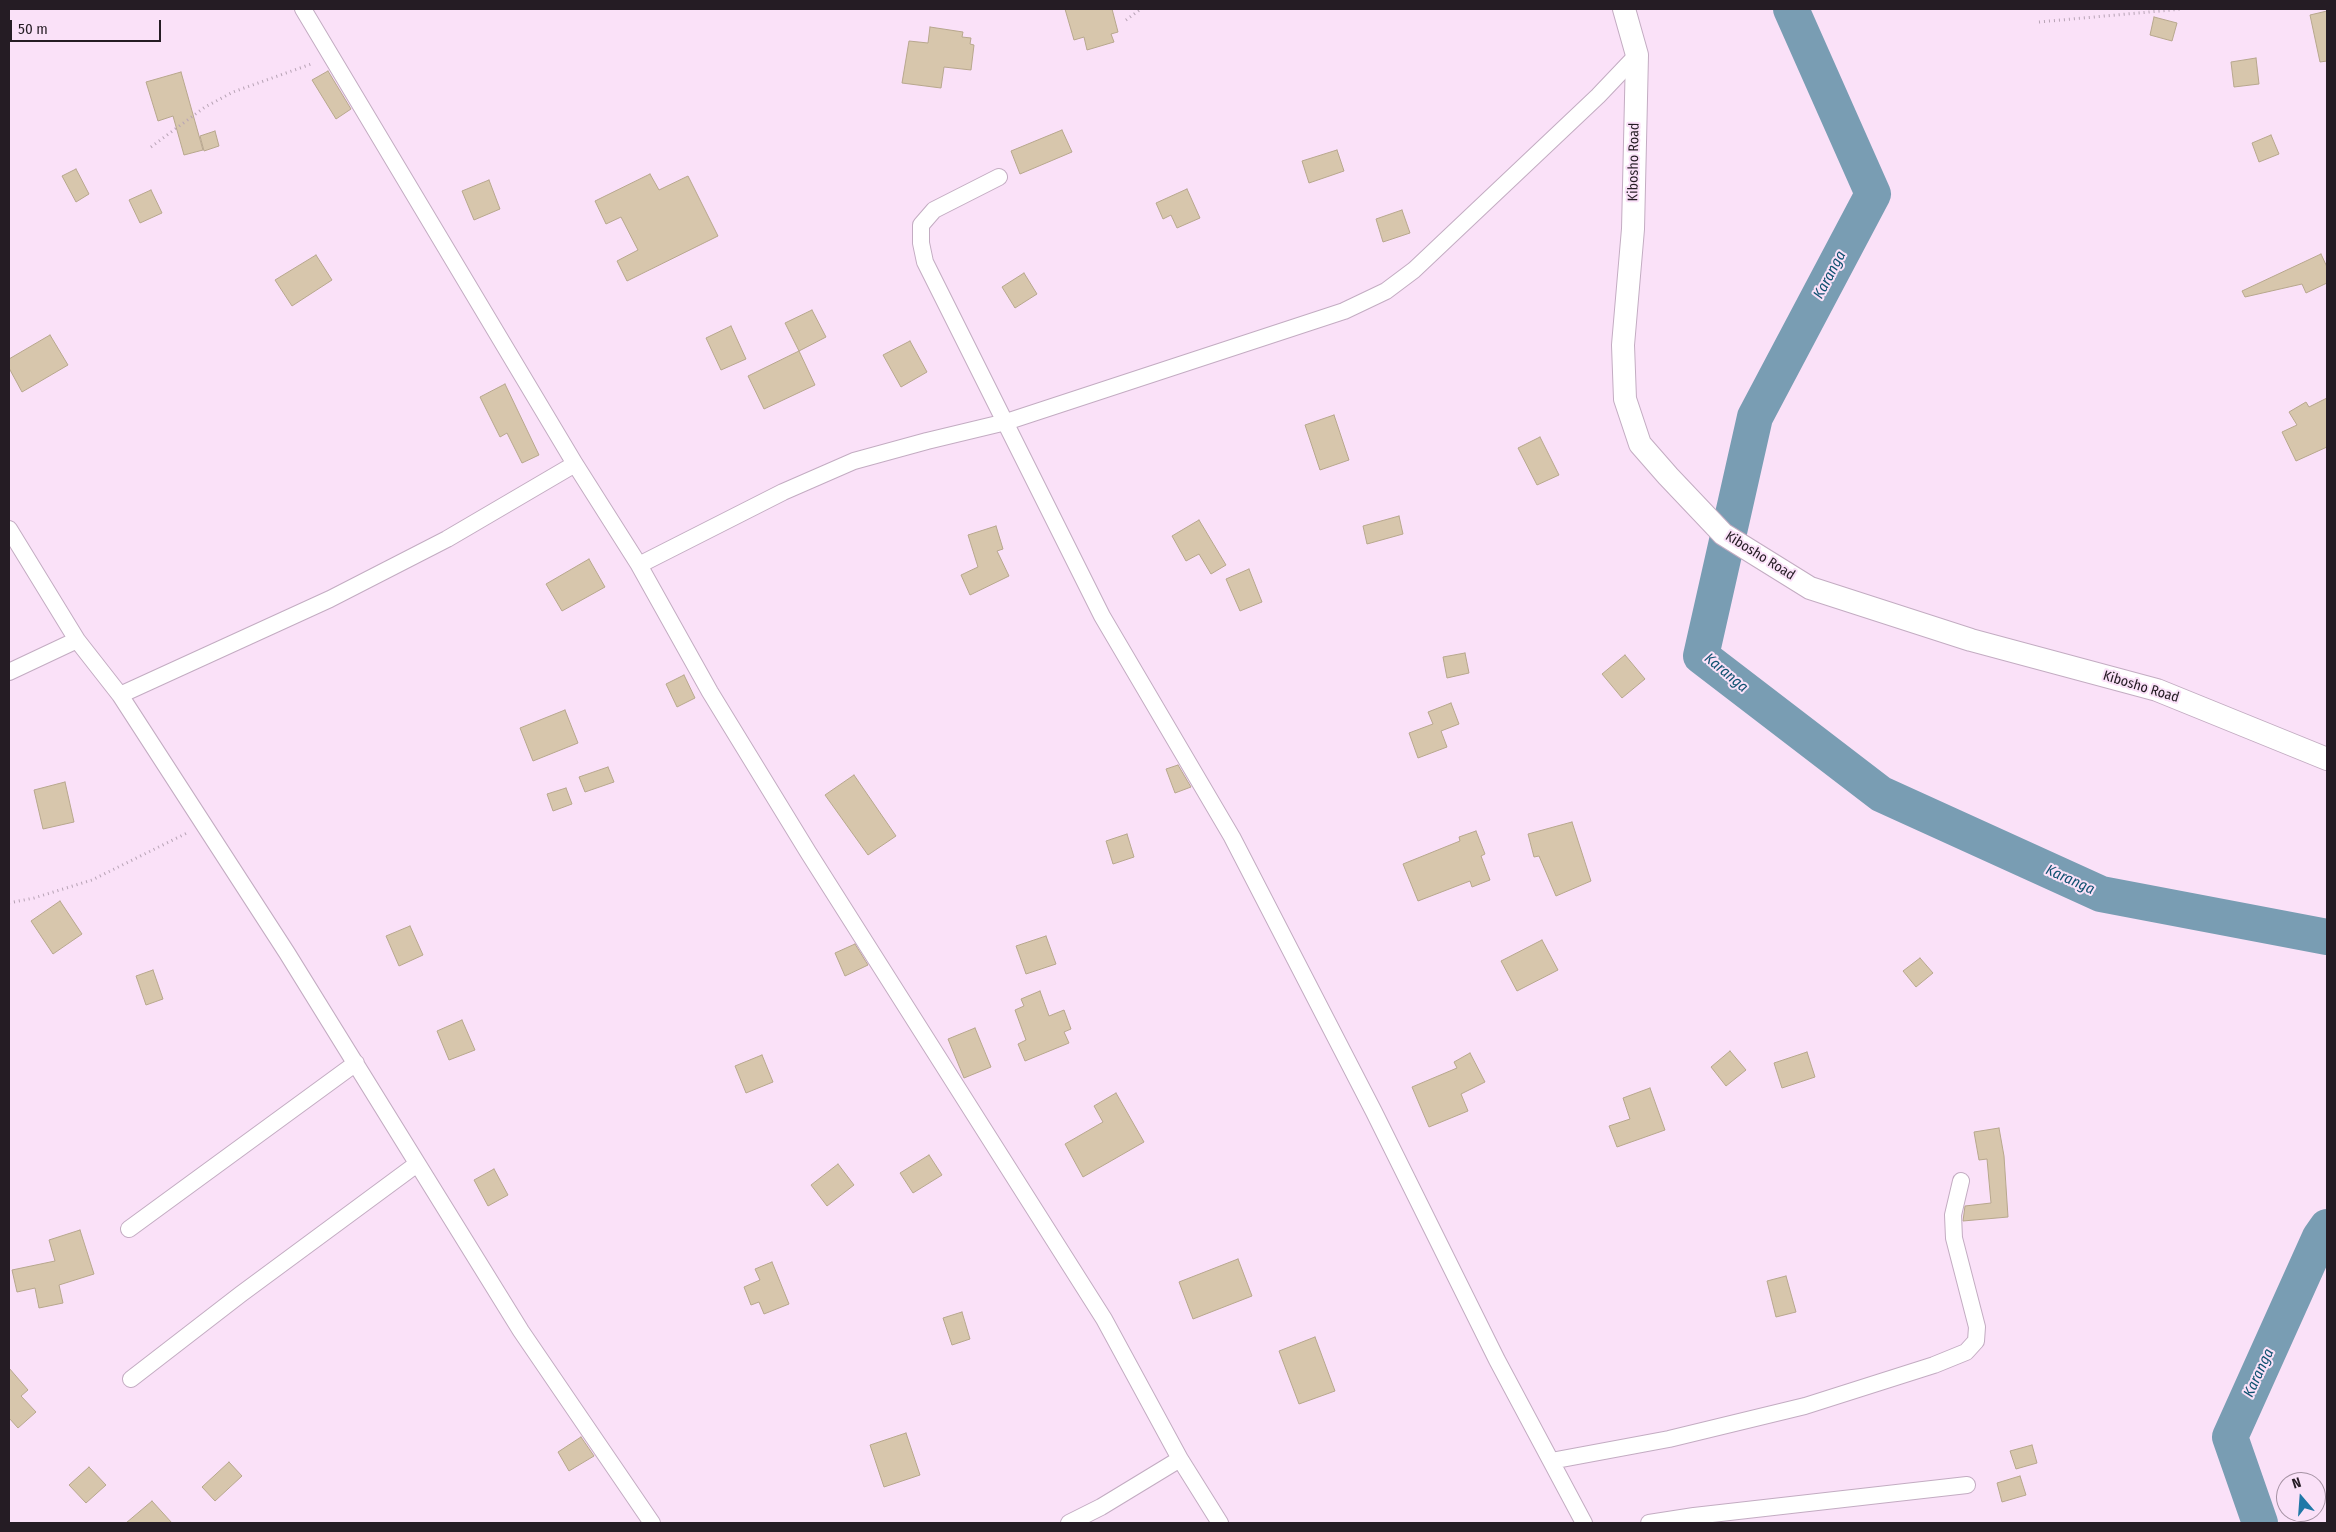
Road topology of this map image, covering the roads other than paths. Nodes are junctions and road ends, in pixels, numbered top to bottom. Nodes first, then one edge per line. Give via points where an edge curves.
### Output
1 (303, 9) edge
2 (1624, 9) edge
3 (1636, 55) junction
4 (999, 177) dead end
5 (1006, 422) junction
6 (575, 464) junction
7 (9, 528) edge
8 (639, 565) junction
9 (77, 640) junction
10 (9, 672) edge
11 (120, 695) junction
12 (2327, 759) edge
13 (356, 1063) junction
14 (417, 1164) junction
15 (1961, 1181) dead end
16 (129, 1229) dead end
17 (130, 1379) dead end
18 (1180, 1459) junction
19 (1551, 1461) junction
20 (1967, 1485) dead end
21 (652, 1523) edge
22 (1069, 1523) edge
23 (1220, 1523) edge
24 (1584, 1523) edge
25 (1649, 1523) edge

1 - 6 street
2 - 3 main road, Kibosho Road
3 - 5 street via 1598,96 1414,270 1386,292 1336,314
3 - 12 main road, Kibosho Road via 1633,229 1623,345 1625,399 1640,444 1723,534 1810,588 1972,640 2157,690
4 - 5 street via 934,210 921,225 920,244
5 - 8 street via 854,461 783,492
5 - 19 street via 1102,616 1232,837
6 - 8 street
6 - 11 street via 447,539 330,599
7 - 9 street
8 - 18 street via 710,692 808,852 1104,1319
9 - 10 street
9 - 11 street
11 - 13 street
13 - 14 street
13 - 16 street
14 - 17 street
14 - 21 street via 521,1331
15 - 19 street via 1953,1215 1954,1238 1977,1327 1976,1340 1966,1352 1805,1406 1669,1439
18 - 22 street
18 - 23 street
19 - 24 street
20 - 25 street

